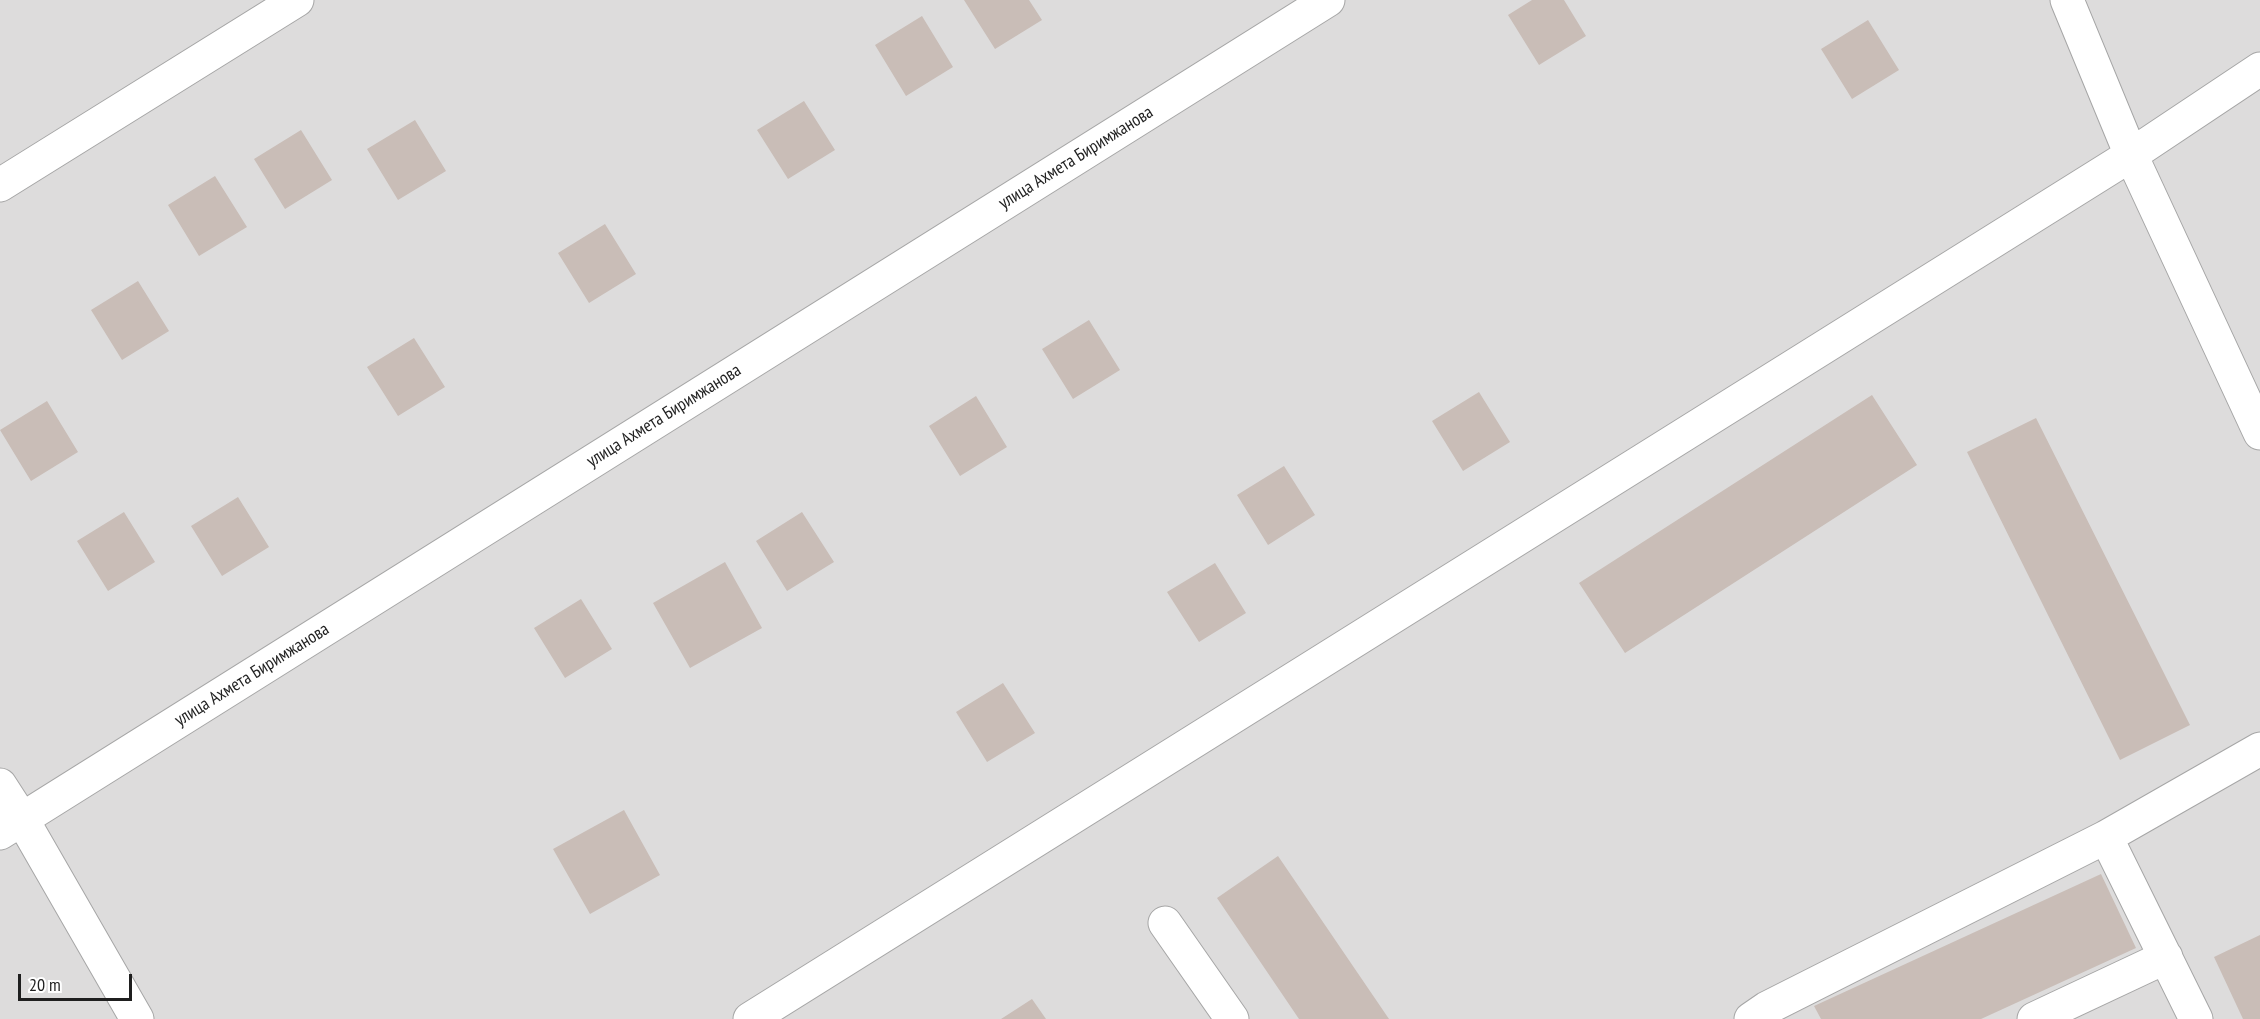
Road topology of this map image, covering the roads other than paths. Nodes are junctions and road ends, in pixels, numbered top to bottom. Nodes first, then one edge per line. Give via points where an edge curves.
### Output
1 (297, 0) edge
2 (1328, 0) edge
3 (2067, 0) edge
4 (2260, 69) edge
5 (2131, 155) junction
6 (0, 185) edge
7 (2260, 433) edge
8 (2260, 749) edge
9 (0, 785) edge
10 (11, 826) edge
11 (2106, 837) junction
12 (1165, 923) dead end
13 (2166, 957) junction
14 (1221, 1015) edge
15 (1763, 1015) edge
16 (137, 1019) edge
17 (750, 1019) edge
18 (2034, 1019) edge
19 (2196, 1019) edge

1 - 6 street
2 - 10 street, улица Ахмета Биримжанова
3 - 5 street
4 - 5 street
5 - 7 street
5 - 17 street
8 - 11 street
9 - 10 street
10 - 16 street
11 - 13 street
11 - 15 street
12 - 14 street
13 - 18 street
13 - 19 street

